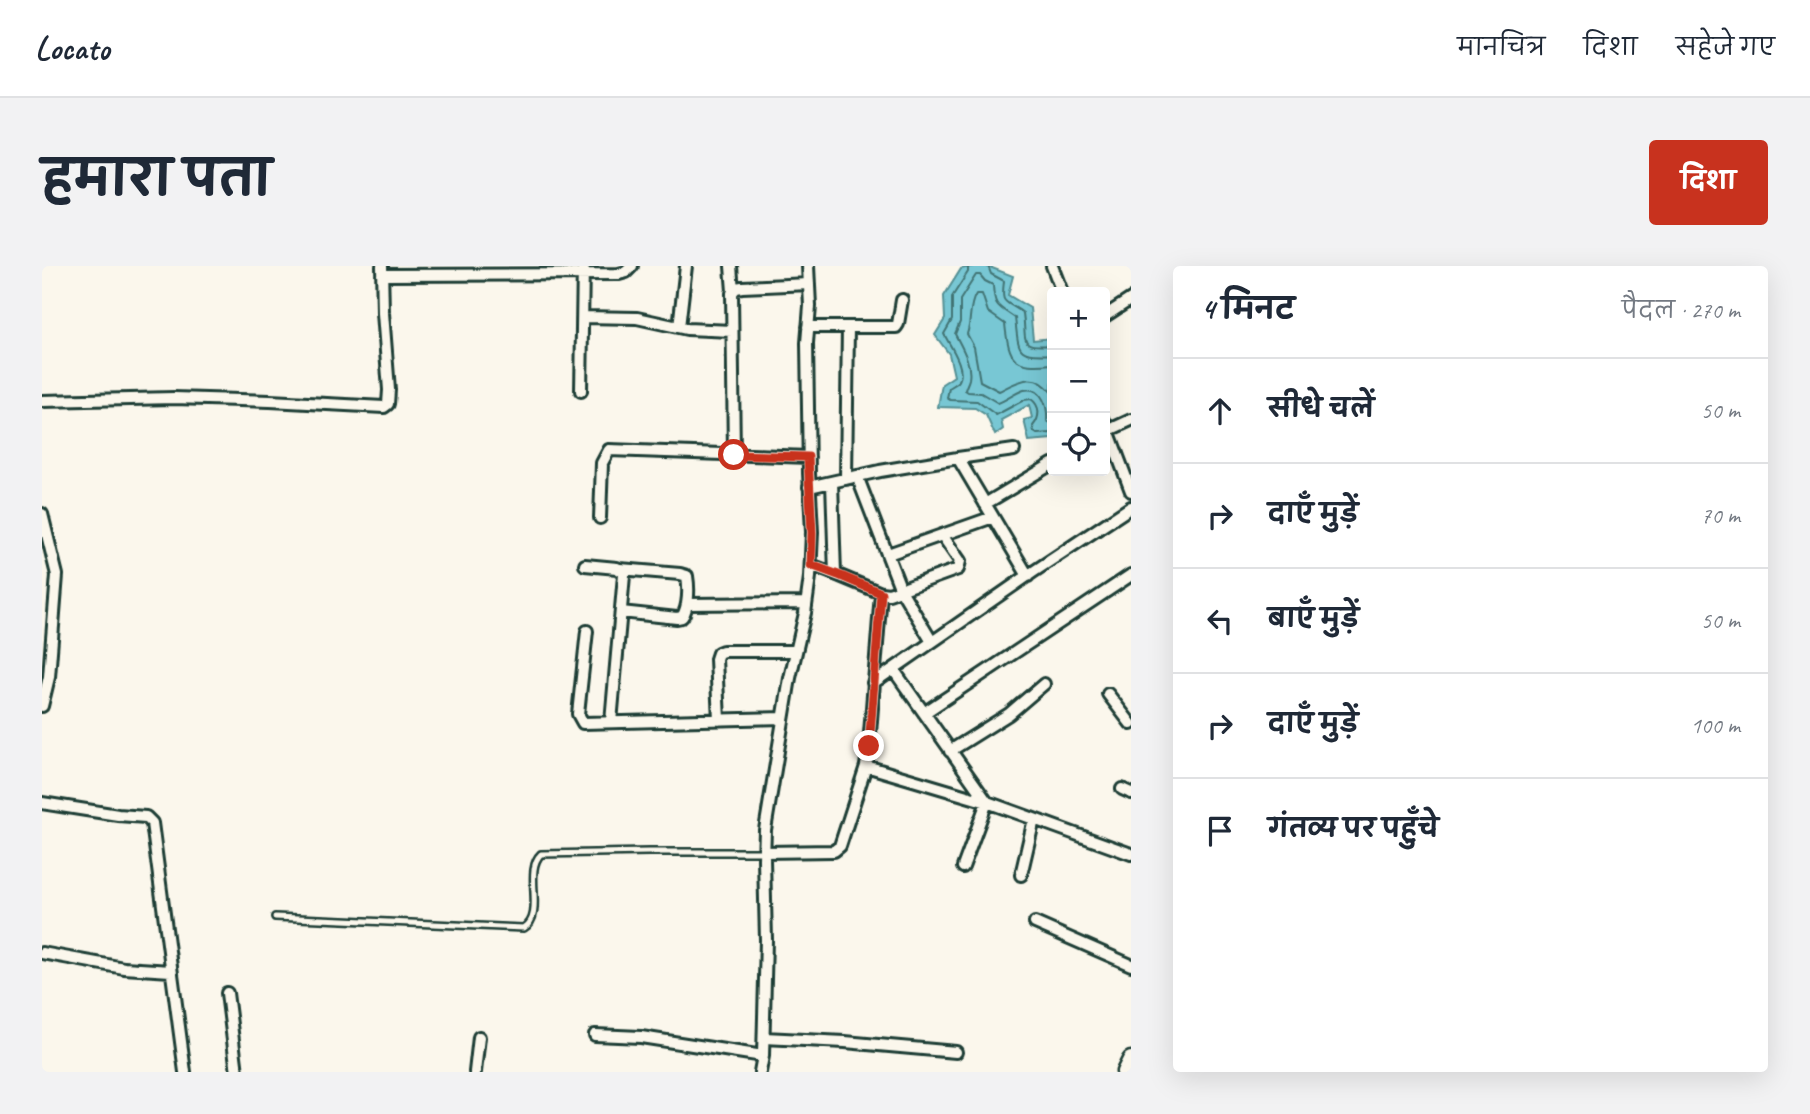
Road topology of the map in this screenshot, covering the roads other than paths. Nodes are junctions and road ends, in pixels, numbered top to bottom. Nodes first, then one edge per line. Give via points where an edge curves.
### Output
1 (632, 266) edge
2 (686, 266) edge
3 (731, 266) edge
4 (808, 266) edge
5 (1052, 266) edge
6 (382, 270) edge
7 (583, 270) edge
8 (809, 284) junction
9 (1060, 287) edge
10 (733, 291) junction
11 (1131, 299) edge
12 (902, 300) dead end
13 (1110, 313) edge
14 (583, 317) junction
15 (679, 327) junction
16 (808, 327) junction
17 (848, 327) junction
18 (732, 331) junction
19 (581, 391) dead end
20 (42, 401) edge
21 (1131, 420) edge
22 (1110, 427) edge
23 (1110, 438) edge
24 (1014, 450) dead end
25 (734, 455) junction
26 (808, 457) junction
27 (958, 458) junction
28 (1047, 467) edge
29 (852, 478) junction
30 (832, 482) junction
31 (810, 486) junction
32 (1131, 490) edge
33 (985, 505) junction
34 (1131, 507) edge
35 (42, 514) edge
36 (993, 517) junction
37 (600, 518) dead end
38 (942, 535) junction
39 (888, 554) junction
40 (585, 565) dead end
41 (811, 565) junction
42 (620, 569) junction
43 (835, 574) junction
44 (1131, 575) edge
45 (1028, 576) junction
46 (901, 590) junction
47 (881, 593) junction
48 (807, 603) junction
49 (687, 604) junction
50 (621, 611) junction
51 (587, 631) dead end
52 (932, 642) junction
53 (796, 651) junction
54 (893, 668) junction
55 (873, 683) junction
56 (1044, 684) dead end
57 (1108, 694) dead end
58 (42, 706) edge
59 (924, 713) junction
60 (783, 718) junction
61 (719, 720) junction
62 (611, 722) junction
63 (1131, 723) edge
64 (950, 751) junction
65 (866, 766) junction
66 (986, 802) junction
67 (42, 803) edge
68 (1034, 819) junction
69 (764, 852) junction
70 (1131, 854) edge
71 (963, 867) dead end
72 (1021, 875) dead end
73 (275, 917) dead end
74 (1035, 923) dead end
75 (42, 953) edge
76 (1131, 965) edge
77 (171, 971) junction
78 (227, 993) dead end
79 (595, 1035) dead end
80 (479, 1037) dead end
81 (764, 1038) junction
82 (956, 1052) dead end
83 (763, 1056) junction
84 (1131, 1060) edge
85 (185, 1072) edge
86 (237, 1072) edge
87 (475, 1072) edge
88 (760, 1072) edge
89 (1125, 1072) edge

1 - 7 street via 619,274
2 - 15 street
3 - 10 street
4 - 8 street
5 - 9 street
6 - 7 street
6 - 20 street via 389,390 384,407 174,398
7 - 14 street
8 - 10 street
8 - 16 street
10 - 18 street
11 - 13 street
12 - 17 street via 895,327
14 - 15 street via 637,318
14 - 19 street
15 - 18 street
16 - 17 street
16 - 26 street
17 - 29 street
18 - 25 street
21 - 22 street
23 - 32 street
24 - 27 street
25 - 26 street
25 - 37 street via 609,450 602,463
26 - 31 street
27 - 29 street
27 - 33 street
28 - 33 street
29 - 30 street
29 - 39 street
30 - 31 street
30 - 43 street
31 - 41 street
33 - 36 street
34 - 45 street
35 - 58 street via 57,575 49,677
36 - 38 street
36 - 45 street
38 - 39 street
38 - 46 street via 960,561 958,569
39 - 46 street
40 - 42 street
41 - 43 street
41 - 48 street
42 - 49 street via 683,575 688,580
42 - 50 street via 624,575
43 - 47 street
44 - 59 street
45 - 52 street
46 - 47 street
46 - 52 street
47 - 55 street
48 - 49 street
48 - 53 street
49 - 50 street via 680,618
50 - 62 street
51 - 62 street via 579,717 583,723
52 - 54 street
53 - 60 street
53 - 61 street via 718,653
54 - 55 street
54 - 59 street
55 - 65 street
56 - 64 street
57 - 63 street
59 - 64 street
60 - 61 street
60 - 69 street
61 - 62 street
64 - 66 street
65 - 66 street
65 - 69 street via 839,848
66 - 68 street
66 - 71 street
67 - 77 street via 150,820
68 - 70 street
68 - 72 street
69 - 73 lane via 541,855 535,861 533,914 524,928
69 - 81 street
74 - 76 street
75 - 77 street via 124,968
77 - 85 street
78 - 86 street
79 - 83 street via 641,1037
80 - 87 street
81 - 82 street
81 - 83 street
83 - 88 street
84 - 89 street

